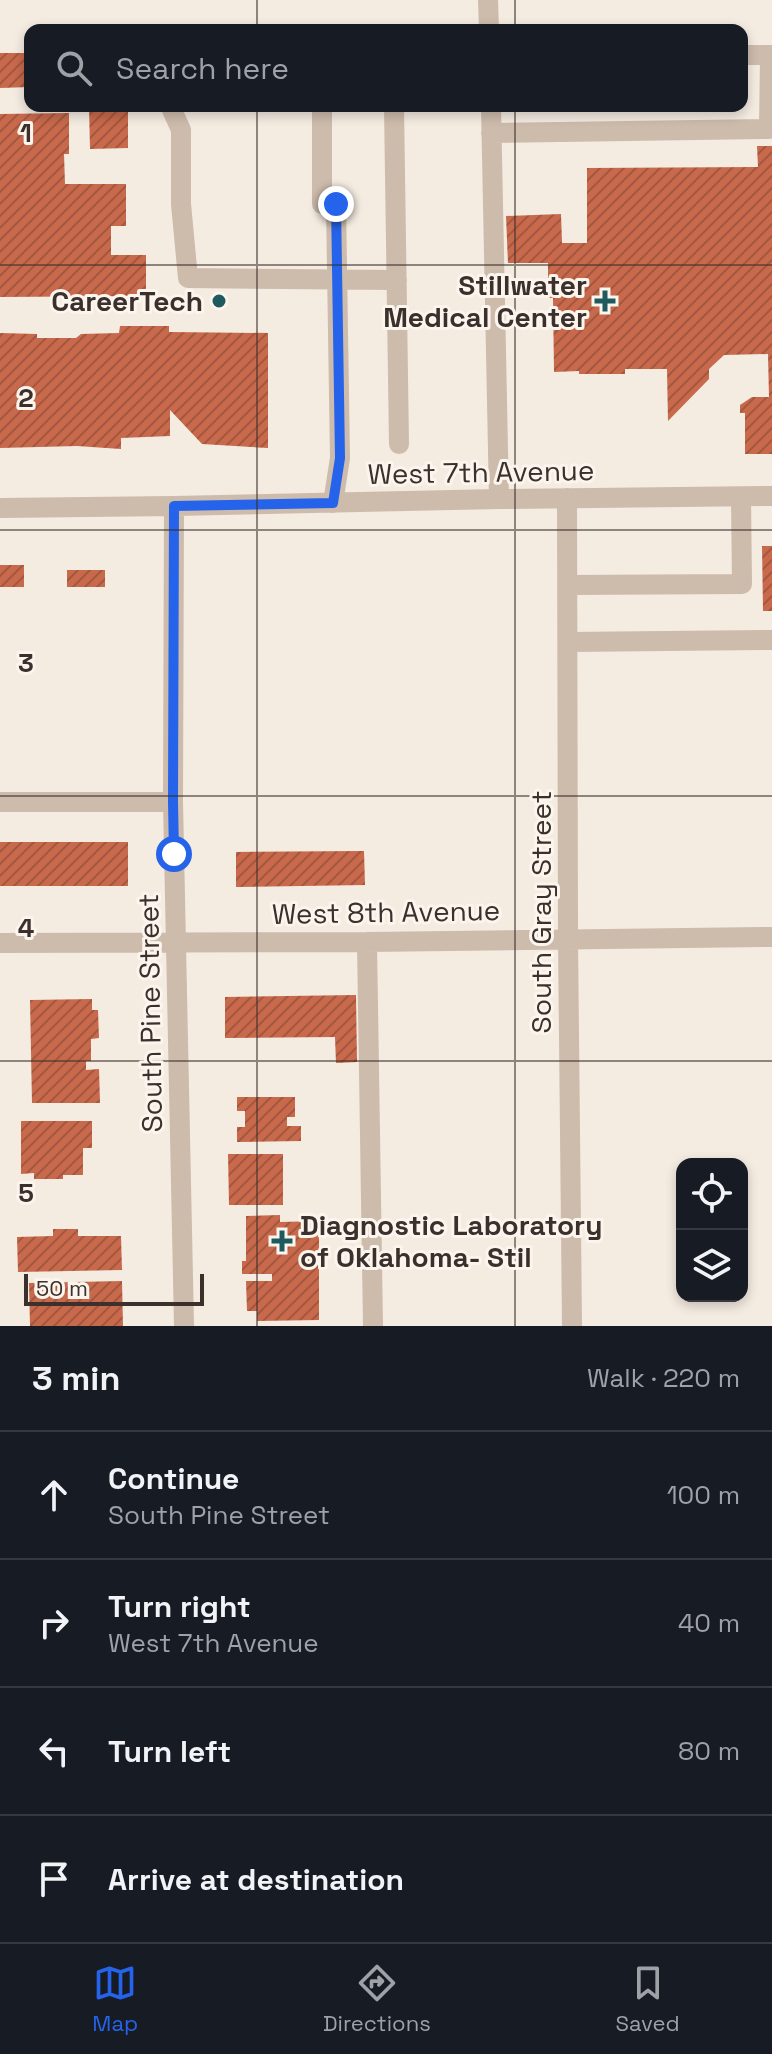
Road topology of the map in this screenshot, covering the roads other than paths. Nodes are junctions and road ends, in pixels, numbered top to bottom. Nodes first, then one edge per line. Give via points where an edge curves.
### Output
1 (488, 0) edge
2 (489, 24) edge
3 (748, 55) edge
4 (771, 79) edge
5 (173, 112) edge
6 (322, 112) edge
7 (394, 112) edge
8 (491, 112) edge
9 (491, 133) junction
10 (337, 280) junction
11 (397, 280) junction
12 (399, 444) dead end
13 (772, 496) edge
14 (741, 497) junction
15 (567, 498) junction
16 (499, 499) junction
17 (333, 503) junction
18 (174, 506) junction
19 (0, 508) edge
20 (568, 585) junction
21 (772, 640) edge
22 (568, 642) junction
23 (0, 802) edge
24 (173, 802) junction
25 (772, 937) edge
26 (568, 938) junction
27 (177, 942) junction
28 (367, 942) junction
29 (0, 943) edge
30 (184, 1326) edge
31 (373, 1326) edge
32 (572, 1326) edge

1 - 2 street
3 - 4 street via 770,55
4 - 9 street via 769,129
5 - 10 street via 181,130 188,278
6 - 10 street via 322,204 336,204
7 - 11 street
8 - 9 street
9 - 16 street
10 - 11 street
10 - 17 street via 340,458
11 - 12 street
13 - 14 street, West 7th Avenue
14 - 15 street, West 7th Avenue
14 - 20 street via 742,584
15 - 16 street, West 7th Avenue
15 - 20 street, South Gray Street
16 - 17 street, West 7th Avenue
17 - 18 street, West 7th Avenue
18 - 19 street, West 7th Avenue
18 - 24 street, South Pine Street
20 - 22 street, South Gray Street
21 - 22 street
22 - 26 street, South Gray Street
23 - 24 street
24 - 27 street, South Pine Street
25 - 26 street, West 8th Avenue
26 - 28 street, West 8th Avenue
26 - 32 street, South Gray Street
27 - 28 street, West 8th Avenue
27 - 29 street, West 8th Avenue
27 - 30 street, South Pine Street
28 - 31 street

